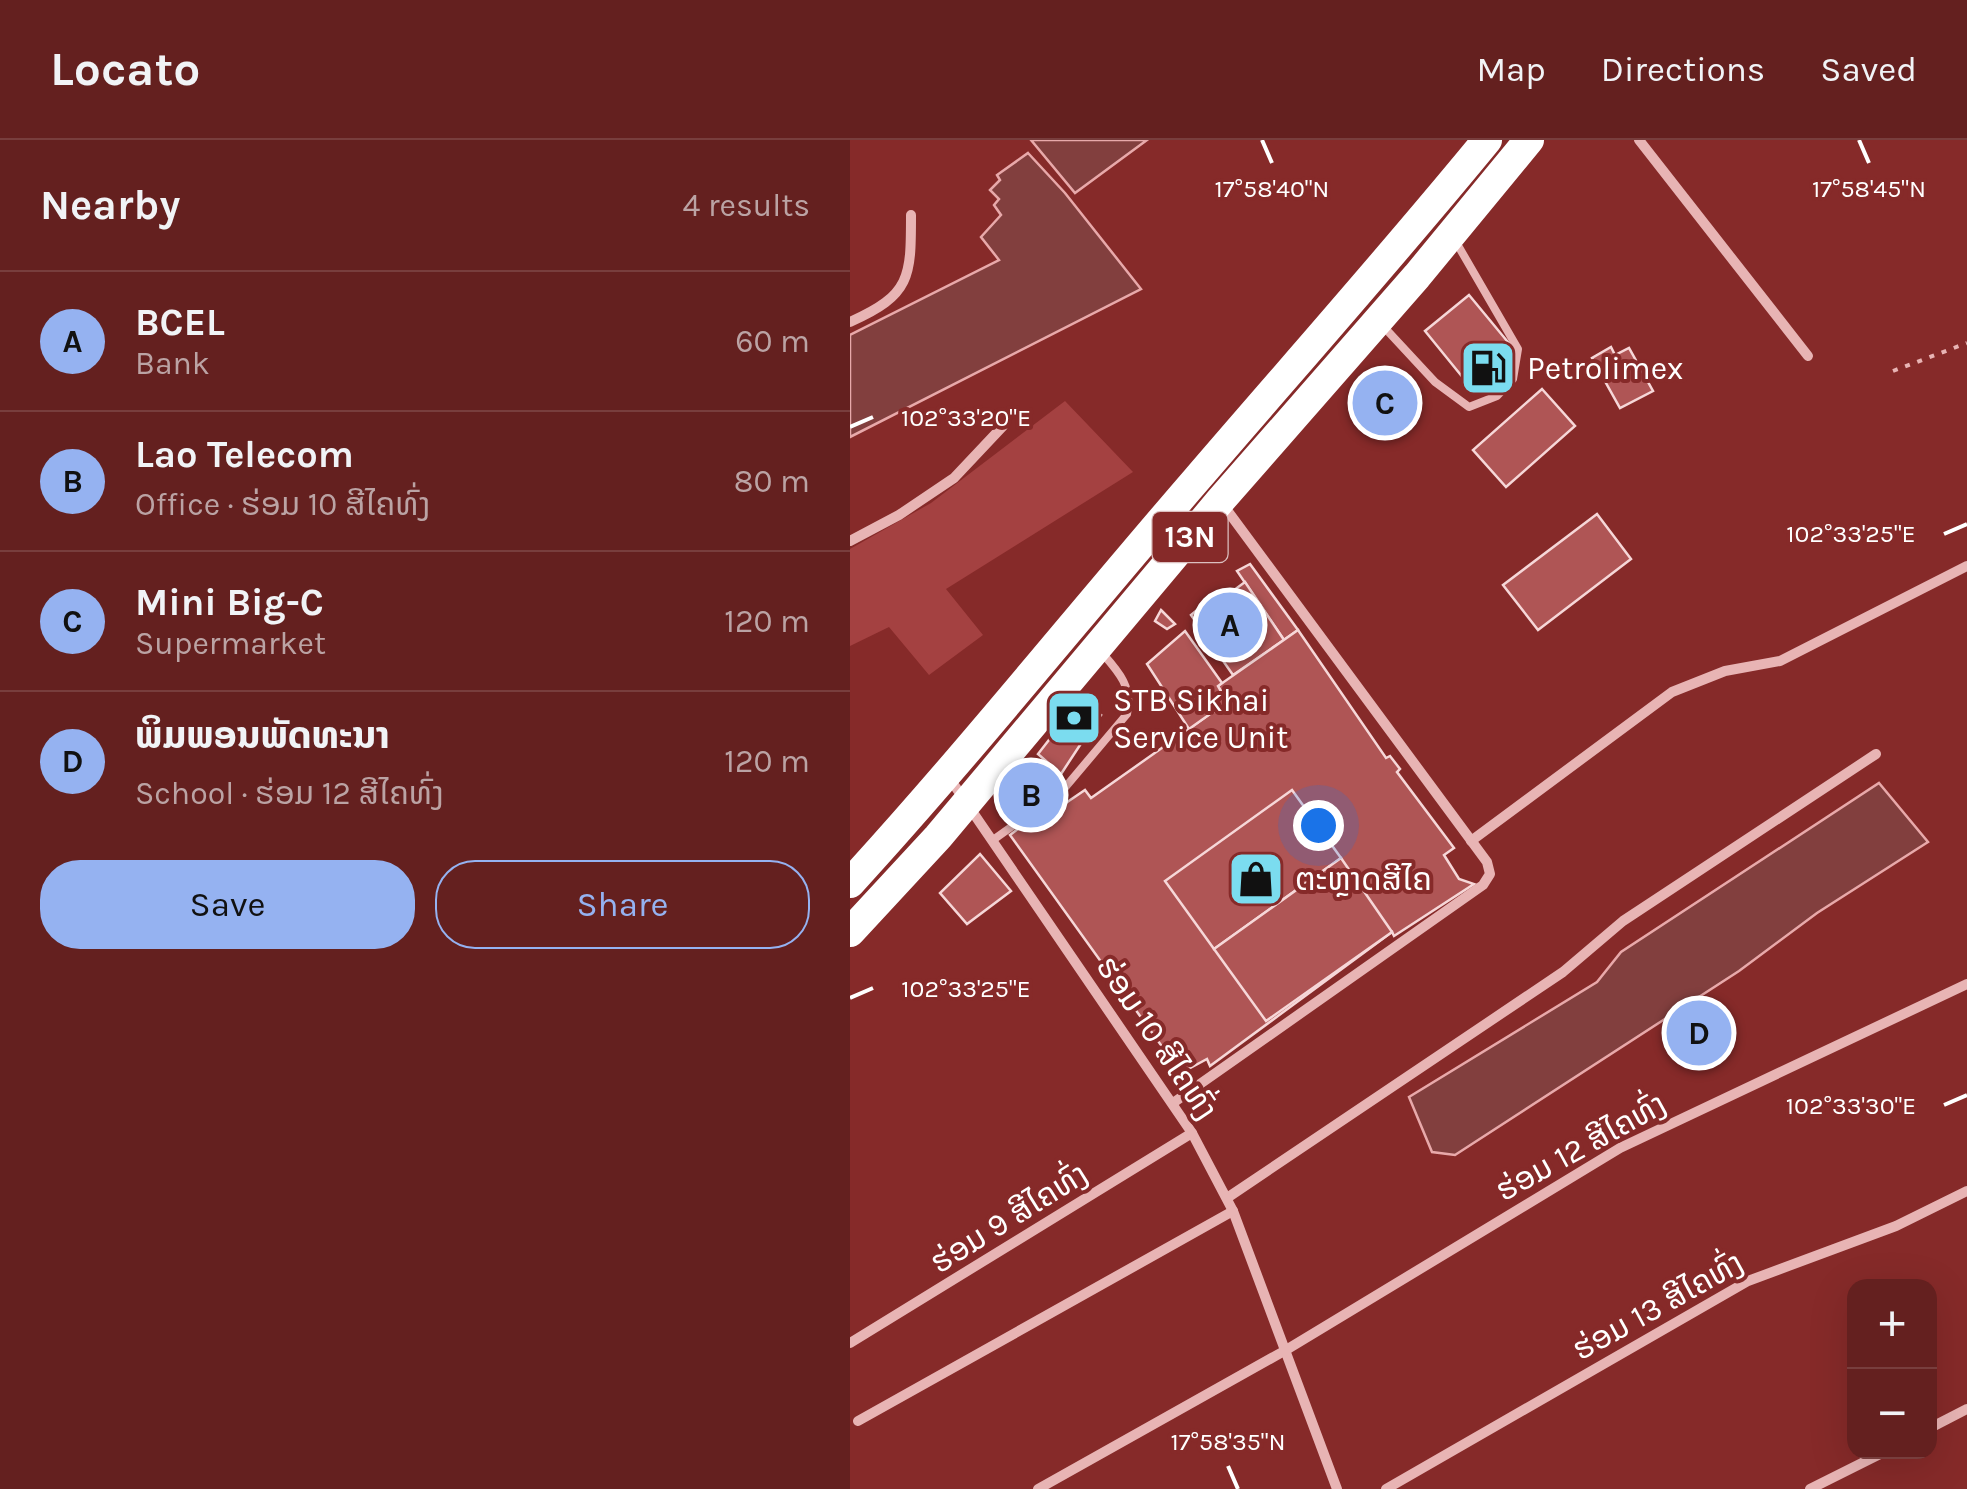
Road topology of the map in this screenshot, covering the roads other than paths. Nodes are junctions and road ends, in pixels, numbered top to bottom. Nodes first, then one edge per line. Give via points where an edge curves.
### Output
1 (1487, 140) edge
2 (1529, 140) edge
3 (1639, 140) edge
4 (911, 215) dead end
5 (1451, 234) junction
6 (1378, 321) junction
7 (850, 322) edge
8 (1808, 356) dead end
9 (1004, 426) dead end
10 (1220, 501) junction
11 (850, 541) edge
12 (1967, 566) edge
13 (1096, 647) junction
14 (1876, 754) dead end
15 (948, 775) junction
16 (968, 802) junction
17 (993, 840) junction
18 (1470, 840) junction
19 (850, 884) edge
20 (850, 932) edge
21 (1967, 984) edge
22 (1173, 1103) junction
23 (1192, 1134) junction
24 (1967, 1191) edge
25 (1226, 1198) junction
26 (1233, 1211) junction
27 (850, 1344) edge
28 (1286, 1350) junction
29 (1967, 1409) edge
30 (858, 1421) dead end
31 (1937, 1424) edge
32 (1870, 1459) edge
33 (1038, 1489) edge
34 (1338, 1489) edge
35 (1386, 1489) edge
36 (1810, 1489) edge

1 - 15 highway, 13N
2 - 5 highway, 13N
3 - 8 street
4 - 7 street via 904,284 874,312
5 - 6 highway, 13N
5 - 6 lane via 1518,349 1513,379 1497,396 1469,407 1435,382
6 - 10 highway, 13N
9 - 11 street via 954,478
10 - 13 highway, 13N
10 - 18 street
12 - 18 street via 1780,661 1672,692
13 - 16 highway, 13N
13 - 17 lane via 1122,675 1127,714 1063,790
14 - 25 street via 1622,921 1564,972
15 - 16 street, ຮ່ອມ 10 ສີໄຄທົ່ງ
15 - 19 highway, 13N
16 - 17 street, ຮ່ອມ 10 ສີໄຄທົ່ງ
16 - 20 highway, 13N
17 - 22 street, ຮ່ອມ 10 ສີໄຄທົ່ງ
18 - 22 street via 1487,862 1490,874 1483,884
21 - 28 street, ຮ່ອມ 12 ສີໄຄທົ່ງ via 1620,1148
22 - 23 street, ຮ່ອມ 10 ສີໄຄທົ່ງ
23 - 25 street, ຮ່ອມ 10 ສີໄຄທົ່ງ
23 - 27 street, ຮ່ອມ 9 ສີໄຄທົ່ງ
24 - 35 street, ຮ່ອມ 13 ສີໄຄທົ່ງ via 1896,1226 1748,1282
25 - 26 street, ຮ່ອມ 10 ສີໄຄທົ່ງ
26 - 28 street, ຮ່ອມ 10 ສີໄຄທົ່ງ
26 - 30 street
28 - 33 street, ຮ່ອມ 12 ສີໄຄທົ່ງ
28 - 34 street, ຮ່ອມ 10 ສີໄຄທົ່ງ
29 - 31 street
32 - 36 street

